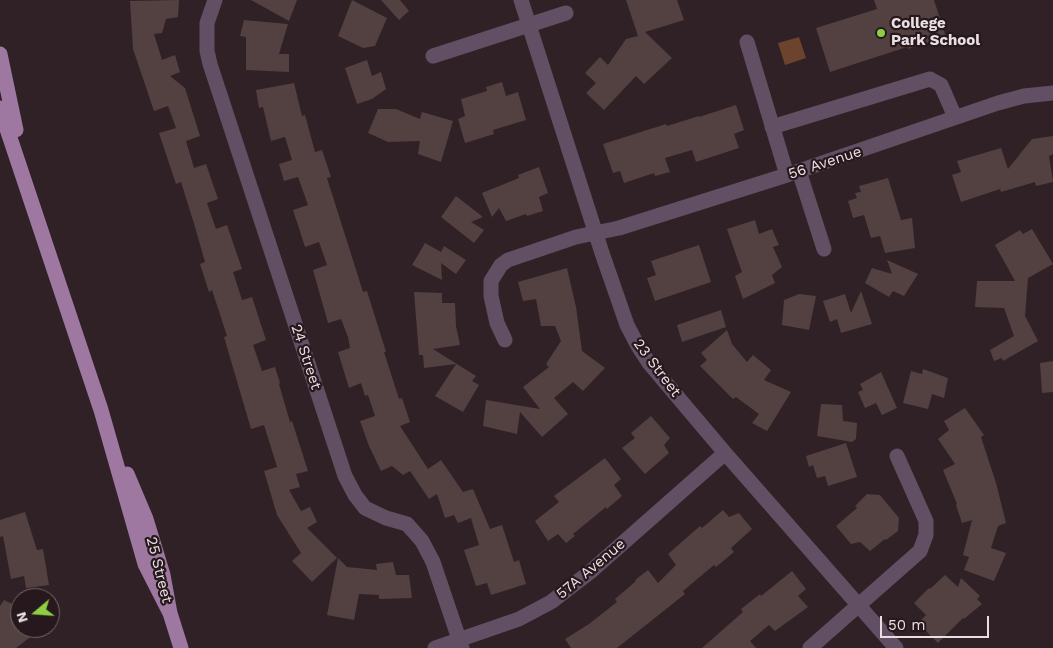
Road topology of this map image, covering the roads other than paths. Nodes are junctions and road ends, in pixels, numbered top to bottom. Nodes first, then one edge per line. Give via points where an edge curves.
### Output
1 (215, 0) edge
2 (521, 0) edge
3 (566, 13) dead end
4 (530, 25) junction
5 (748, 42) dead end
6 (0, 54) edge
7 (433, 56) dead end
8 (1053, 94) edge
9 (0, 108) edge
10 (954, 117) junction
11 (772, 127) junction
12 (793, 173) junction
13 (30, 193) junction
14 (596, 233) junction
15 (824, 249) dead end
16 (505, 340) dead end
17 (725, 453) junction
18 (897, 456) dead end
19 (859, 605) junction
20 (461, 644) edge
21 (181, 648) edge
22 (435, 648) edge
23 (810, 648) edge
24 (896, 648) edge

1 - 20 street, 24 Street via 207,23 210,64 346,476 365,508 408,524 422,541 433,562
2 - 4 street, 23 Street
3 - 4 street
4 - 7 street
4 - 14 street, 23 Street
5 - 11 street
6 - 13 main road, 25 Street
8 - 10 street, 56 Avenue via 1024,96
9 - 13 main road, 25 Street
10 - 11 street via 941,85 930,78
10 - 12 street, 56 Avenue
11 - 12 street
12 - 14 street, 56 Avenue
12 - 15 street
13 - 21 main road, 25 Street via 101,410 146,519 164,575 170,613
14 - 16 street, 56 Avenue via 524,253 501,265 491,281 490,296
14 - 17 street, 23 Street via 627,325 638,346
17 - 19 street, 23 Street
17 - 20 street, 57A Avenue via 590,572 551,602
18 - 19 street via 926,521 926,535 920,551
19 - 23 street
19 - 24 street, 23 Street
20 - 22 street, 57A Avenue

